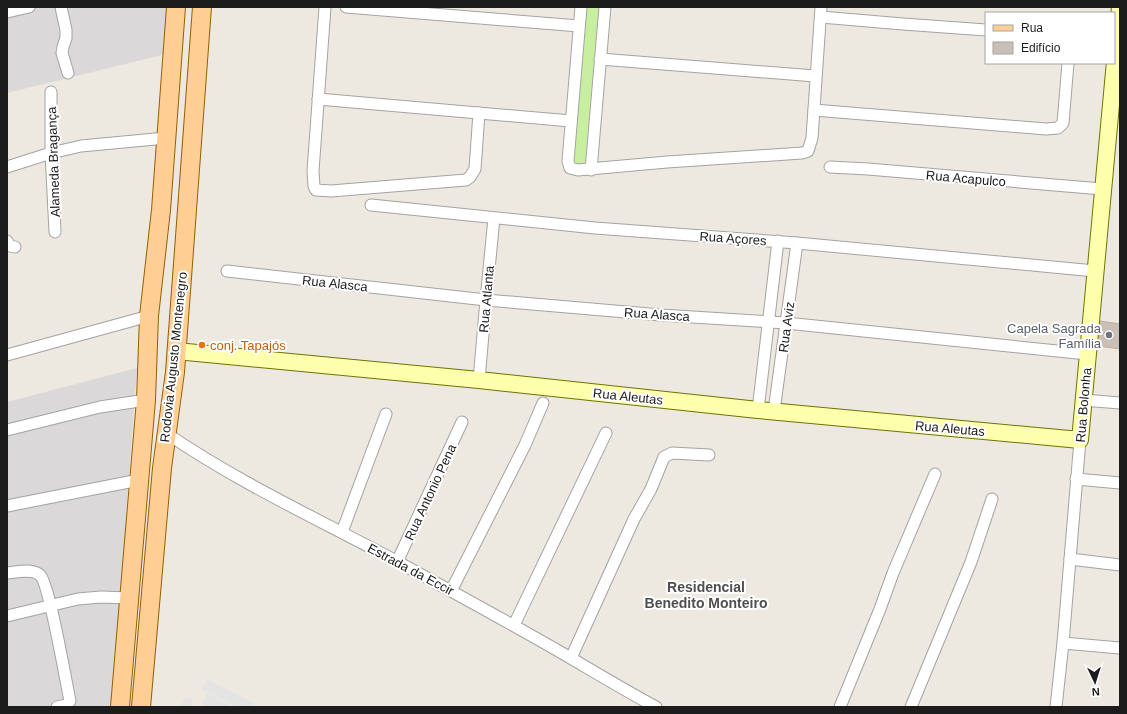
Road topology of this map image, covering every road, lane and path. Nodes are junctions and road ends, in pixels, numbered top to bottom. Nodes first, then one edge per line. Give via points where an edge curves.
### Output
1 (29, 7) edge
2 (61, 7) edge
3 (176, 7) edge
4 (202, 7) edge
5 (325, 7) edge
6 (346, 7) edge
7 (581, 7) edge
8 (605, 7) edge
9 (1120, 7) edge
10 (7, 12) edge
11 (821, 12) edge
12 (1119, 23) edge
13 (579, 26) junction
14 (985, 30) edge
15 (600, 59) junction
16 (1115, 62) edge
17 (1068, 64) edge
18 (1115, 64) edge
19 (68, 73) dead end
20 (816, 76) junction
21 (51, 92) dead end
22 (318, 99) junction
23 (814, 110) junction
24 (479, 113) junction
25 (571, 121) junction
26 (166, 138) junction
27 (51, 153) junction
28 (7, 167) edge
29 (830, 167) dead end
30 (591, 170) junction
31 (1102, 189) junction
32 (371, 206) dead end
33 (494, 218) junction
34 (55, 232) dead end
35 (778, 241) junction
36 (797, 242) junction
37 (227, 271) dead end
38 (1095, 271) junction
39 (486, 300) junction
40 (149, 316) junction
41 (768, 322) junction
42 (786, 323) junction
43 (176, 351) junction
44 (1087, 354) junction
45 (7, 355) edge
46 (480, 380) junction
47 (146, 400) junction
48 (1083, 400) junction
49 (543, 403) dead end
50 (1120, 403) edge
51 (766, 411) junction
52 (386, 414) dead end
53 (462, 422) dead end
54 (7, 430) edge
55 (166, 433) junction
56 (606, 433) dead end
57 (1080, 440) junction
58 (709, 455) dead end
59 (935, 474) dead end
60 (1076, 479) junction
61 (139, 480) junction
62 (1120, 483) edge
63 (992, 499) dead end
64 (7, 506) edge
65 (342, 532) junction
66 (1070, 559) junction
67 (397, 562) junction
68 (1120, 565) edge
69 (7, 573) edge
70 (451, 591) junction
71 (130, 598) junction
72 (50, 605) junction
73 (7, 616) edge
74 (514, 625) junction
75 (1063, 643) junction
76 (1120, 648) edge
77 (571, 658) junction
78 (57, 707) edge
79 (120, 707) edge
80 (141, 707) edge
81 (656, 707) edge
82 (840, 707) edge
83 (911, 707) edge
84 (1056, 707) edge

1 - 10 street
2 - 19 street via 66,30 62,53
3 - 26 main road, Rodovia Augusto Montenegro
4 - 43 main road, Rodovia Augusto Montenegro
5 - 22 street
6 - 13 street
7 - 13 street
8 - 15 street
9 - 12 street, Rua Bolonha
11 - 14 street via 903,24
11 - 20 street
12 - 16 street, Rua Bolonha
13 - 25 street
15 - 20 street
15 - 30 street
17 - 23 street via 1064,118 1063,124 1058,128
18 - 31 street, Rua Bolonha
20 - 23 street
21 - 27 street, Alameda Bragança
22 - 24 street
22 - 24 street via 313,177 314,188 318,191 466,180 475,168
23 - 30 street via 812,138 805,152
24 - 25 street
25 - 30 street via 568,165 574,170
26 - 27 street via 81,146
26 - 40 main road, Rodovia Augusto Montenegro
27 - 28 street
27 - 34 street, Alameda Bragança
29 - 31 street, Rua Acapulco
31 - 38 street, Rua Bolonha
32 - 33 street, Rua Açores
33 - 35 street, Rua Açores
33 - 39 street, Rua Atlanta
35 - 36 street, Rua Açores
35 - 41 street, Rua Aviz
36 - 38 street, Rua Açores
36 - 42 street, Rua Aviz
37 - 39 street, Rua Alasca
38 - 44 street, Rua Bolonha
39 - 41 street, Rua Alasca
39 - 46 street, Rua Atlanta
40 - 45 street
40 - 47 main road, Rodovia Augusto Montenegro
41 - 42 street, Rua Alasca
41 - 51 street, Rua Aviz
42 - 44 street, Rua Alasca
42 - 51 street, Rua Aviz
43 - 46 street, Rua Aleutas
43 - 55 main road, Rodovia Augusto Montenegro
44 - 48 street, Rua Bolonha
46 - 51 street, Rua Aleutas
47 - 54 street via 100,407
47 - 61 main road, Rodovia Augusto Montenegro
48 - 50 street
48 - 57 street, Rua Bolonha
49 - 70 street via 525,445
51 - 57 street, Rua Aleutas
52 - 65 street
53 - 67 street, Rua Antonio Pena
55 - 65 street, Estrada da Eccir via 199,456
55 - 80 main road, Rodovia Augusto Montenegro
56 - 74 street
57 - 60 street, Rua Bolonha
58 - 77 street via 672,453 664,457
59 - 82 street
60 - 62 street
60 - 66 street, Rua Bolonha
61 - 64 street
61 - 71 main road, Rodovia Augusto Montenegro
63 - 83 street via 971,562
65 - 67 street, Estrada da Eccir
66 - 68 street
66 - 75 street, Rua Bolonha
67 - 70 street, Estrada da Eccir
69 - 72 street via 34,572 40,575
70 - 74 street, Estrada da Eccir
71 - 72 street via 78,599
71 - 79 main road, Rodovia Augusto Montenegro
72 - 73 street
72 - 78 street via 69,696 69,703
74 - 77 street, Estrada da Eccir
75 - 76 street
75 - 84 street, Rua Bolonha
77 - 81 street, Estrada da Eccir

